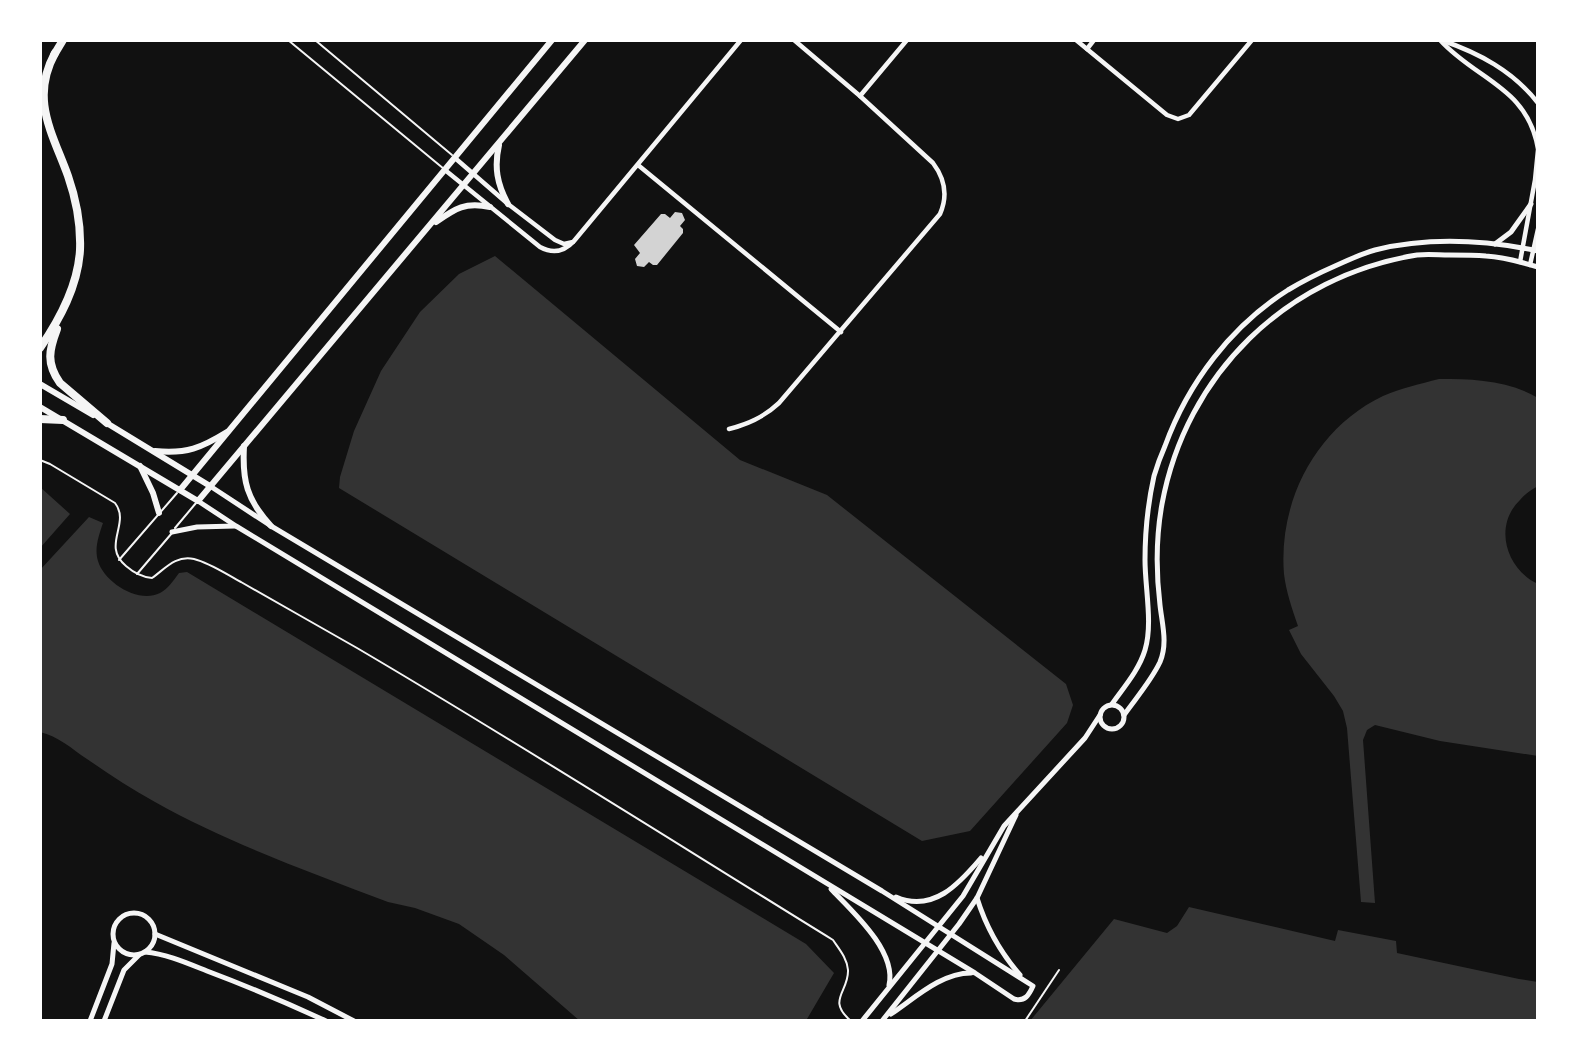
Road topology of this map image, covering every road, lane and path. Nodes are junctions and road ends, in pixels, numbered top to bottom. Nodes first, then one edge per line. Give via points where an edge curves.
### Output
1 (63, 40) edge
2 (288, 40) edge
3 (315, 40) edge
4 (552, 40) edge
5 (585, 40) edge
6 (741, 40) edge
7 (794, 40) edge
8 (906, 40) edge
9 (1076, 40) edge
10 (1094, 40) edge
11 (1252, 40) edge
12 (1440, 40) edge
13 (1087, 49) junction
14 (55, 53) junction
15 (40, 75) edge
16 (860, 96) junction
17 (1538, 103) edge
18 (500, 142) junction
19 (1538, 150) edge
20 (455, 158) junction
21 (638, 164) junction
22 (445, 170) junction
23 (474, 174) junction
24 (464, 186) junction
25 (508, 204) junction
26 (1531, 204) junction
27 (490, 207) junction
28 (429, 227) junction
29 (1538, 229) edge
30 (574, 241) junction
31 (1494, 244) junction
32 (1523, 247) junction
33 (1535, 250) edge
34 (1521, 262) junction
35 (1530, 265) junction
36 (1538, 267) edge
37 (65, 305) junction
38 (841, 332) junction
39 (40, 348) edge
40 (40, 384) edge
41 (40, 407) edge
42 (40, 419) edge
43 (62, 420) junction
44 (107, 423) junction
45 (232, 429) junction
46 (729, 429) dead end
47 (244, 446) junction
48 (154, 451) junction
49 (40, 460) edge
50 (139, 465) junction
51 (193, 475) junction
52 (210, 486) junction
53 (180, 490) junction
54 (198, 501) junction
55 (159, 513) junction
56 (236, 526) junction
57 (271, 526) junction
58 (172, 532) junction
59 (119, 560) junction
60 (137, 575) junction
61 (1112, 704) junction
62 (1100, 715) junction
63 (1124, 715) junction
64 (1106, 727) junction
65 (1085, 738) junction
66 (1019, 810) junction
67 (988, 850) junction
68 (824, 882) junction
69 (881, 891) junction
70 (977, 898) junction
71 (938, 927) junction
72 (155, 934) junction
73 (950, 934) junction
74 (924, 942) junction
75 (114, 943) junction
76 (937, 950) junction
77 (142, 953) junction
78 (1059, 970) dead end
79 (975, 973) junction
80 (1025, 981) junction
81 (889, 988) junction
82 (884, 1019) edge
83 (863, 1020) edge
84 (90, 1021) edge
85 (104, 1021) edge
86 (326, 1021) edge
87 (354, 1021) edge
88 (851, 1021) edge
89 (1025, 1021) edge

1 - 14 highway
2 - 22 lane
3 - 20 lane
4 - 20 main road
5 - 18 main road
6 - 21 street
7 - 16 street
8 - 16 street
9 - 13 street
10 - 13 street
11 - 13 street via 1189,115 1178,120
12 - 17 street via 1497,65
12 - 19 street via 1514,99 1530,122
14 - 15 highway
14 - 37 highway via 45,78 44,106 72,189 80,237 76,273
16 - 38 street via 933,163 945,195 940,214
18 - 23 main road
18 - 25 main road via 496,174
19 - 26 street
20 - 22 main road
20 - 23 street
21 - 30 street
21 - 38 street
22 - 24 street
22 - 45 main road
23 - 24 main road
23 - 25 street
24 - 27 street
24 - 28 main road
25 - 30 street via 555,240 564,244
26 - 31 street via 1511,232
26 - 32 street
27 - 28 main road via 462,206
27 - 30 street via 546,250 564,250
28 - 47 main road
29 - 33 street
31 - 32 street
31 - 61 street via 1419,243 1355,257 1286,291 1217,354 1187,397 1155,473 1146,531 1145,649
32 - 33 street
32 - 34 street
33 - 35 street
34 - 35 street
34 - 63 street via 1420,255 1384,262 1322,285 1272,318 1238,349 1192,415 1168,475 1158,534 1164,643 1160,661
35 - 36 street
37 - 39 highway
37 - 44 highway via 50,349 53,370 60,383
38 - 46 street via 773,409
40 - 44 main road
41 - 43 main road
42 - 43 highway
43 - 50 main road
44 - 48 main road
45 - 48 main road via 187,452
45 - 51 main road
47 - 52 main road
47 - 57 main road via 247,490
48 - 51 main road
49 - 59 lane via 120,509 115,550
50 - 53 main road
50 - 55 main road
51 - 52 main road
51 - 53 main road
52 - 54 main road
52 - 57 street
53 - 54 main road
53 - 55 lane
54 - 56 street
54 - 58 lane
55 - 59 lane
56 - 58 street
56 - 68 street
57 - 69 street
58 - 60 lane
59 - 60 lane
60 - 88 lane via 152,578 186,558 213,567 418,685 809,925 832,940 845,958 847,978 839,1003
61 - 62 street
61 - 63 street
62 - 64 street
62 - 65 street
63 - 64 street via 1119,727
64 - 65 street
65 - 66 street
66 - 67 street
66 - 70 street
67 - 69 street via 939,897 907,902
67 - 71 street via 963,895
68 - 74 street
68 - 81 street via 876,940 889,966
69 - 71 street
70 - 73 street
70 - 80 street via 996,943
71 - 73 street
71 - 74 street
72 - 75 street via 148,919 132,913 117,921
72 - 77 street
72 - 87 street via 308,997
73 - 76 street
73 - 80 street
74 - 76 street
74 - 81 street
75 - 77 street via 125,954
75 - 84 street via 113,964
76 - 79 street
76 - 82 street
77 - 85 street via 124,970
77 - 86 street via 176,958
78 - 89 lane
79 - 80 street via 1019,1000 1033,986
79 - 82 street via 944,979
81 - 83 street

